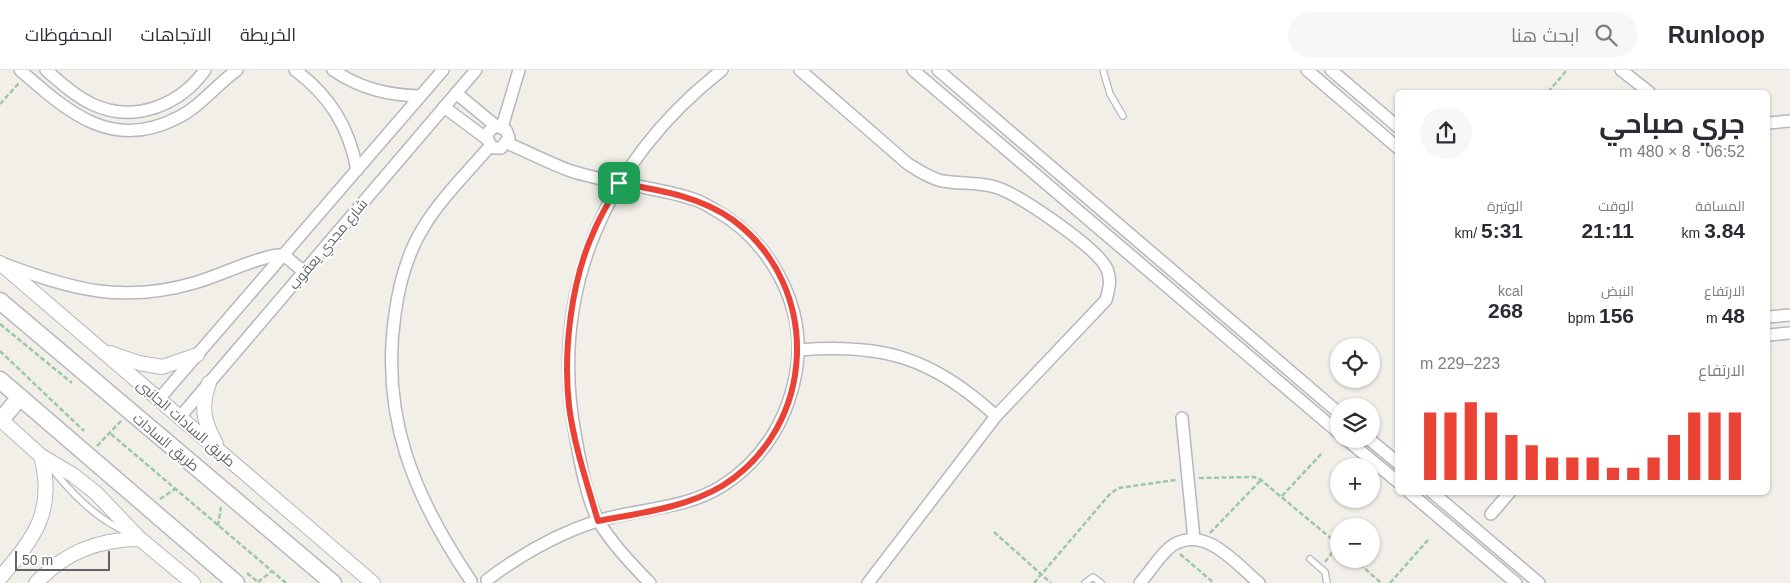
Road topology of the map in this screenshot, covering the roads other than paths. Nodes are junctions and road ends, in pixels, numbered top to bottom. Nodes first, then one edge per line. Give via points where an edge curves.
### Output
1 (46, 70) edge
2 (237, 70) edge
3 (296, 70) edge
4 (333, 70) edge
5 (443, 70) edge
6 (476, 70) edge
7 (519, 70) edge
8 (722, 70) edge
9 (800, 70) edge
10 (913, 70) edge
11 (938, 70) edge
12 (1103, 70) edge
13 (1307, 70) edge
14 (1331, 70) edge
15 (1620, 70) edge
16 (205, 71) edge
17 (23, 73) edge
18 (220, 84) junction
19 (1645, 90) edge
20 (456, 92) junction
21 (420, 96) junction
22 (444, 107) junction
23 (1123, 116) dead end
24 (1790, 121) edge
25 (1770, 123) edge
26 (1395, 124) edge
27 (499, 127) junction
28 (488, 143) junction
29 (507, 143) junction
30 (1395, 145) edge
31 (357, 170) junction
32 (619, 183) junction
33 (1136, 240) junction
34 (1126, 252) junction
35 (284, 255) junction
36 (0, 263) edge
37 (304, 272) junction
38 (0, 301) edge
39 (1790, 314) edge
40 (1770, 317) edge
41 (1790, 333) edge
42 (1770, 335) edge
43 (102, 350) junction
44 (799, 350) junction
45 (197, 355) junction
46 (0, 380) edge
47 (209, 383) junction
48 (20, 397) junction
49 (159, 399) junction
50 (1330, 405) edge
51 (996, 416) junction
52 (180, 417) junction
53 (1182, 418) dead end
54 (1, 419) edge
55 (1330, 425) edge
56 (1357, 448) edge
57 (1380, 448) edge
58 (222, 454) junction
59 (41, 456) junction
60 (1395, 461) edge
61 (1395, 480) edge
62 (1413, 495) edge
63 (1435, 495) edge
64 (1507, 495) edge
65 (1491, 514) dead end
66 (598, 521) junction
67 (140, 538) junction
68 (1198, 540) junction
69 (1310, 559) dead end
70 (240, 576) edge
71 (0, 578) edge
72 (470, 582) edge
73 (488, 582) edge
74 (36, 583) edge
75 (193, 583) edge
76 (333, 583) edge
77 (373, 583) edge
78 (650, 583) edge
79 (868, 583) edge
80 (1084, 583) edge
81 (1100, 583) edge
82 (1140, 583) edge
83 (1258, 583) edge
84 (1328, 583) edge
85 (1516, 583) edge
86 (1538, 583) edge

1 - 16 street via 94,105 136,112 178,98
2 - 18 street
3 - 31 street via 329,100 343,122
4 - 21 street via 370,90 395,96
5 - 21 street, شارع مجدي يعقوب
6 - 20 street, شارع مجدي يعقوب
7 - 27 street
8 - 32 street via 671,115 644,146
9 - 51 street via 908,164 941,180 978,183 1014,195 1083,244 1106,267 1111,284 1106,300
10 - 34 street
11 - 33 street
12 - 23 lane via 1106,86
13 - 30 street
14 - 26 street
15 - 19 street
16 - 18 street
17 - 18 street via 69,112 111,129 134,130 177,118
20 - 22 street, شارع مجدي يعقوب
20 - 27 street
21 - 31 street, شارع مجدي يعقوب
22 - 28 street
22 - 37 street, شارع مجدي يعقوب
24 - 25 street
27 - 28 street via 489,131
27 - 29 street via 508,134
28 - 29 street via 501,148
28 - 72 street via 423,227 414,245 398,296 391,342 394,415 407,458 427,509
29 - 32 street via 570,171
31 - 35 street, شارع مجدي يعقوب
32 - 44 street via 696,199 733,220 764,250 785,286 797,328
32 - 66 street via 590,241 576,288 568,347 569,406 581,465
33 - 34 street
33 - 50 street
34 - 55 street
35 - 36 street via 265,257 192,284 116,293 64,286
35 - 37 street
35 - 45 street, شارع مجدي يعقوب
36 - 43 street, طريق السادات الجانبى
37 - 47 street, شارع مجدي يعقوب
38 - 76 main road, طريق السادات
39 - 40 street
41 - 42 street
43 - 45 street via 154,367
43 - 49 street, طريق السادات الجانبى
44 - 51 street via 833,347 870,349 905,357 970,391
44 - 66 street via 793,391 778,428 753,461 722,486 684,503
45 - 49 street, شارع مجدي يعقوب
46 - 48 main road
47 - 52 street, شارع مجدي يعقوب
47 - 58 street via 204,409 210,433
48 - 54 main road
48 - 70 main road
49 - 52 street, طريق السادات الجانبى
51 - 79 street
52 - 58 street, طريق السادات الجانبى
53 - 68 street
54 - 59 street
56 - 61 street
57 - 60 street
58 - 77 street, طريق السادات الجانبى
59 - 67 street via 96,493
59 - 71 street via 47,495 43,516 34,535
62 - 85 street
63 - 86 street
64 - 65 street
66 - 73 street via 562,534 525,553
66 - 78 street via 626,560
67 - 74 street via 94,544 56,564
67 - 75 street
68 - 82 street via 1172,546
68 - 83 street via 1218,549
69 - 84 lane via 1327,575
72 - 73 street via 477,577
80 - 81 lane via 1093,577

